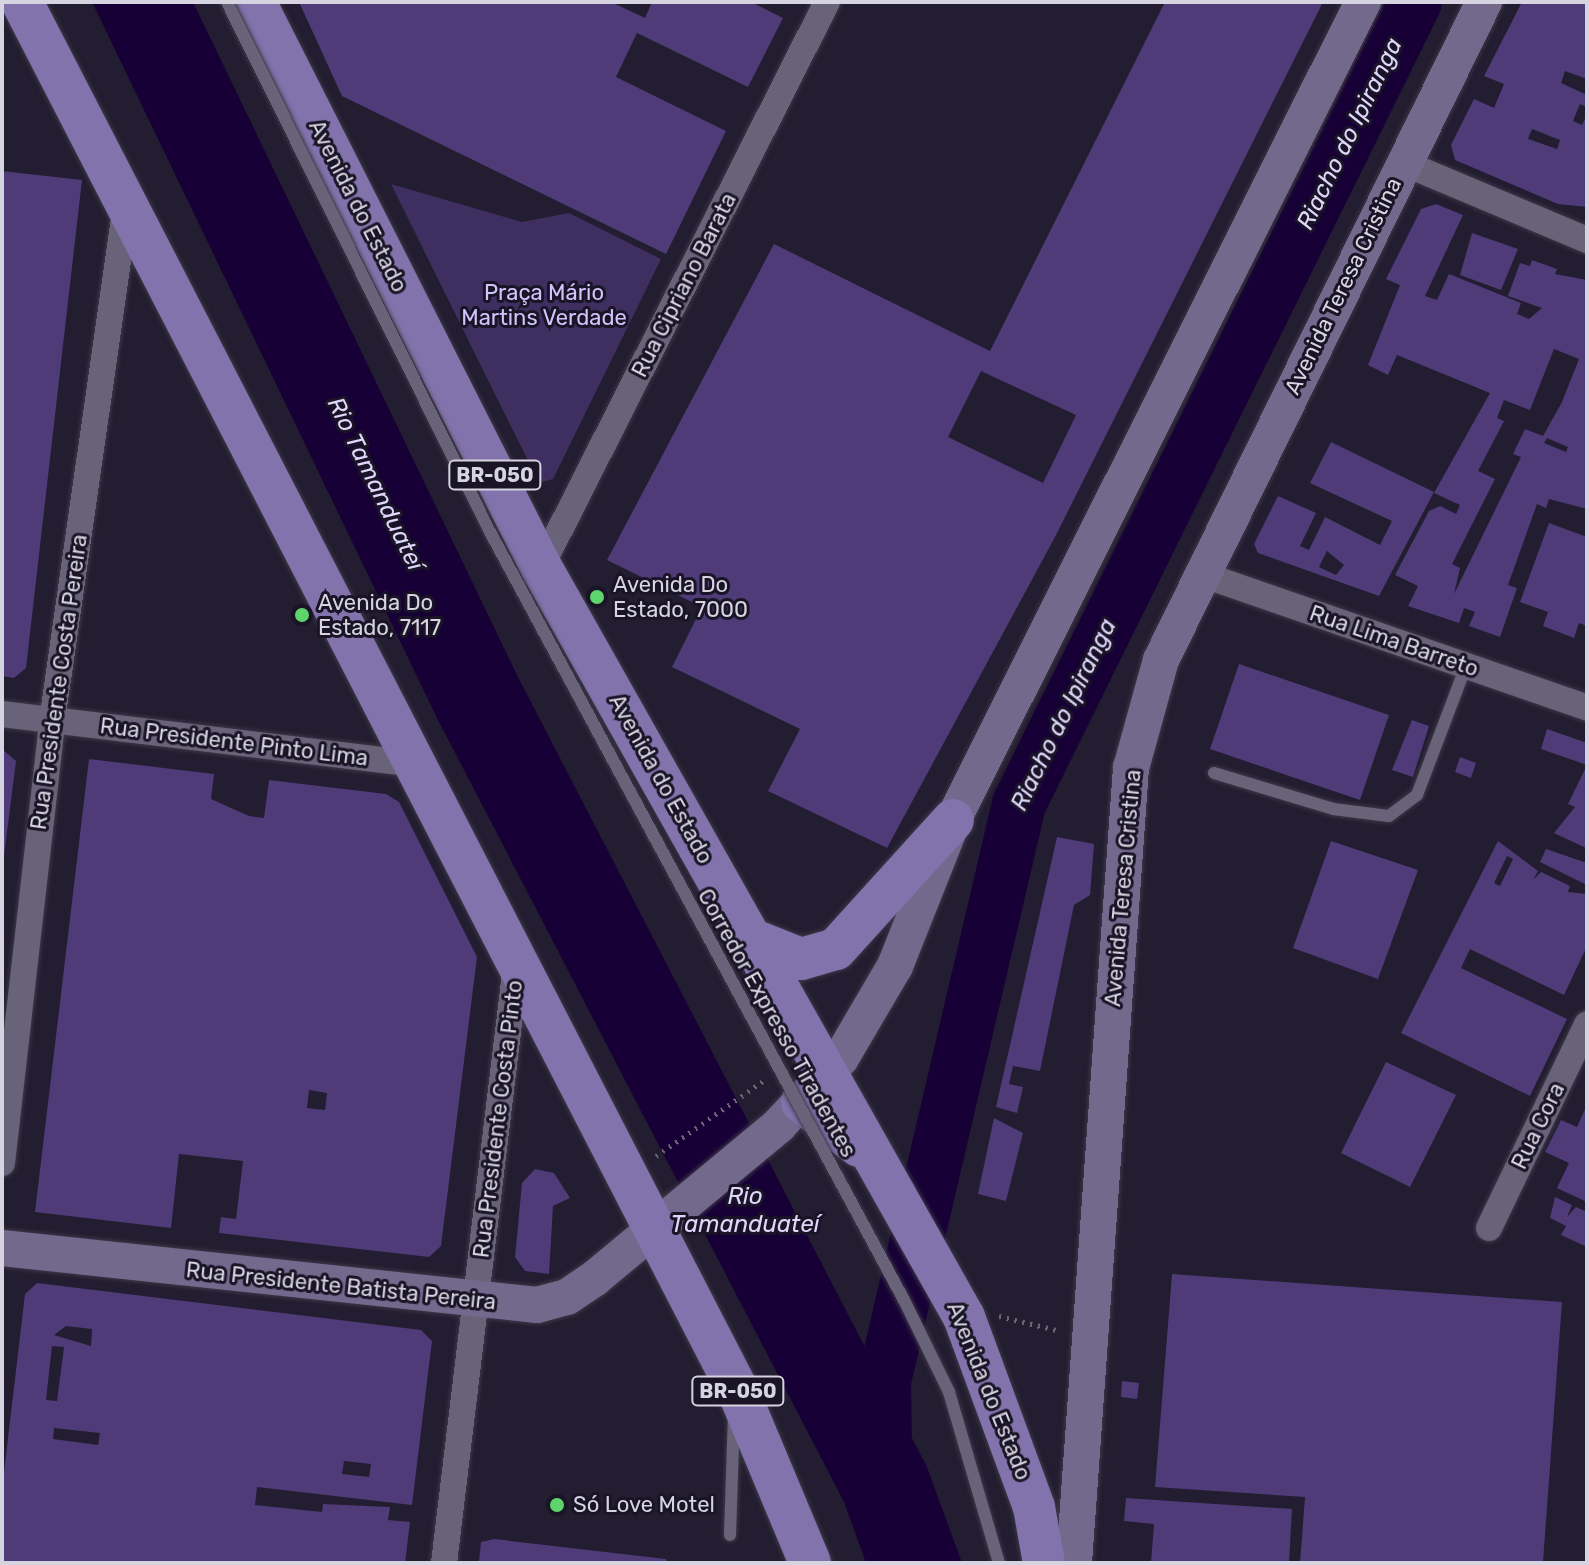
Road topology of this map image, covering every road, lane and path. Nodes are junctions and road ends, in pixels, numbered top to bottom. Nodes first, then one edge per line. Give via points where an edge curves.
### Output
1 (22, 2) edge
2 (227, 2) edge
3 (255, 2) edge
4 (827, 2) edge
5 (1363, 2) edge
6 (1484, 2) edge
7 (1404, 163) junction
8 (126, 201) junction
9 (1587, 240) edge
10 (541, 567) junction
11 (1201, 574) junction
12 (1466, 666) junction
13 (1587, 708) edge
14 (2, 714) edge
15 (52, 721) junction
16 (418, 764) junction
17 (1214, 773) dead end
18 (953, 820) junction
19 (751, 939) junction
20 (517, 961) junction
21 (1587, 1024) edge
22 (765, 1080) dead end
23 (803, 1100) junction
24 (649, 1161) dead end
25 (2, 1163) edge
26 (660, 1218) junction
27 (1489, 1228) dead end
28 (2, 1248) edge
29 (476, 1302) junction
30 (977, 1310) junction
31 (1088, 1337) junction
32 (739, 1393) junction
33 (730, 1535) dead end
34 (444, 1563) edge
35 (810, 1563) edge
36 (999, 1563) edge
37 (1044, 1563) edge
38 (1074, 1563) edge

1 - 8 highway, BR-050
2 - 36 lane, Corredor Expresso Tiradentes, bridge via 489,530 904,1300 949,1392
3 - 10 highway, Avenida do Estado / BR-050
4 - 10 street, Rua Cipriano Barata
5 - 18 main road
6 - 7 main road, Avenida Teresa Cristina
7 - 9 street
7 - 11 main road, Avenida Teresa Cristina
8 - 15 street, Rua Presidente Costa Pereira
8 - 16 highway, BR-050
10 - 19 highway, Avenida do Estado / BR-050
11 - 12 street, Rua Lima Barreto
11 - 31 main road, Avenida Teresa Cristina via 1161,660 1131,768
12 - 13 street, Rua Lima Barreto
12 - 17 lane via 1417,795 1389,816 1333,809
14 - 15 street, Rua Presidente Pinto Lima
15 - 16 street, Rua Presidente Pinto Lima
15 - 25 street, Rua Presidente Costa Pereira
16 - 20 highway, BR-050
18 - 19 highway via 836,949 801,959
18 - 23 main road via 895,966
19 - 23 highway, Avenida do Estado / BR-050
20 - 26 highway, BR-050
20 - 29 street, Rua Presidente Costa Pinto
21 - 27 street, Rua Cora
22 - 24 path
23 - 26 main road
23 - 30 highway, Avenida do Estado via 876,1159
26 - 29 main road, Rua Presidente Batista Pereira via 567,1297 537,1305
26 - 32 highway, BR-050
28 - 29 main road, Rua Presidente Batista Pereira
29 - 34 street, Rua Presidente Costa Pinto
30 - 31 path
30 - 37 highway, Avenida do Estado via 1034,1507
31 - 38 main road, Avenida Teresa Cristina
32 - 33 lane via 728,1448
32 - 35 highway, BR-050

